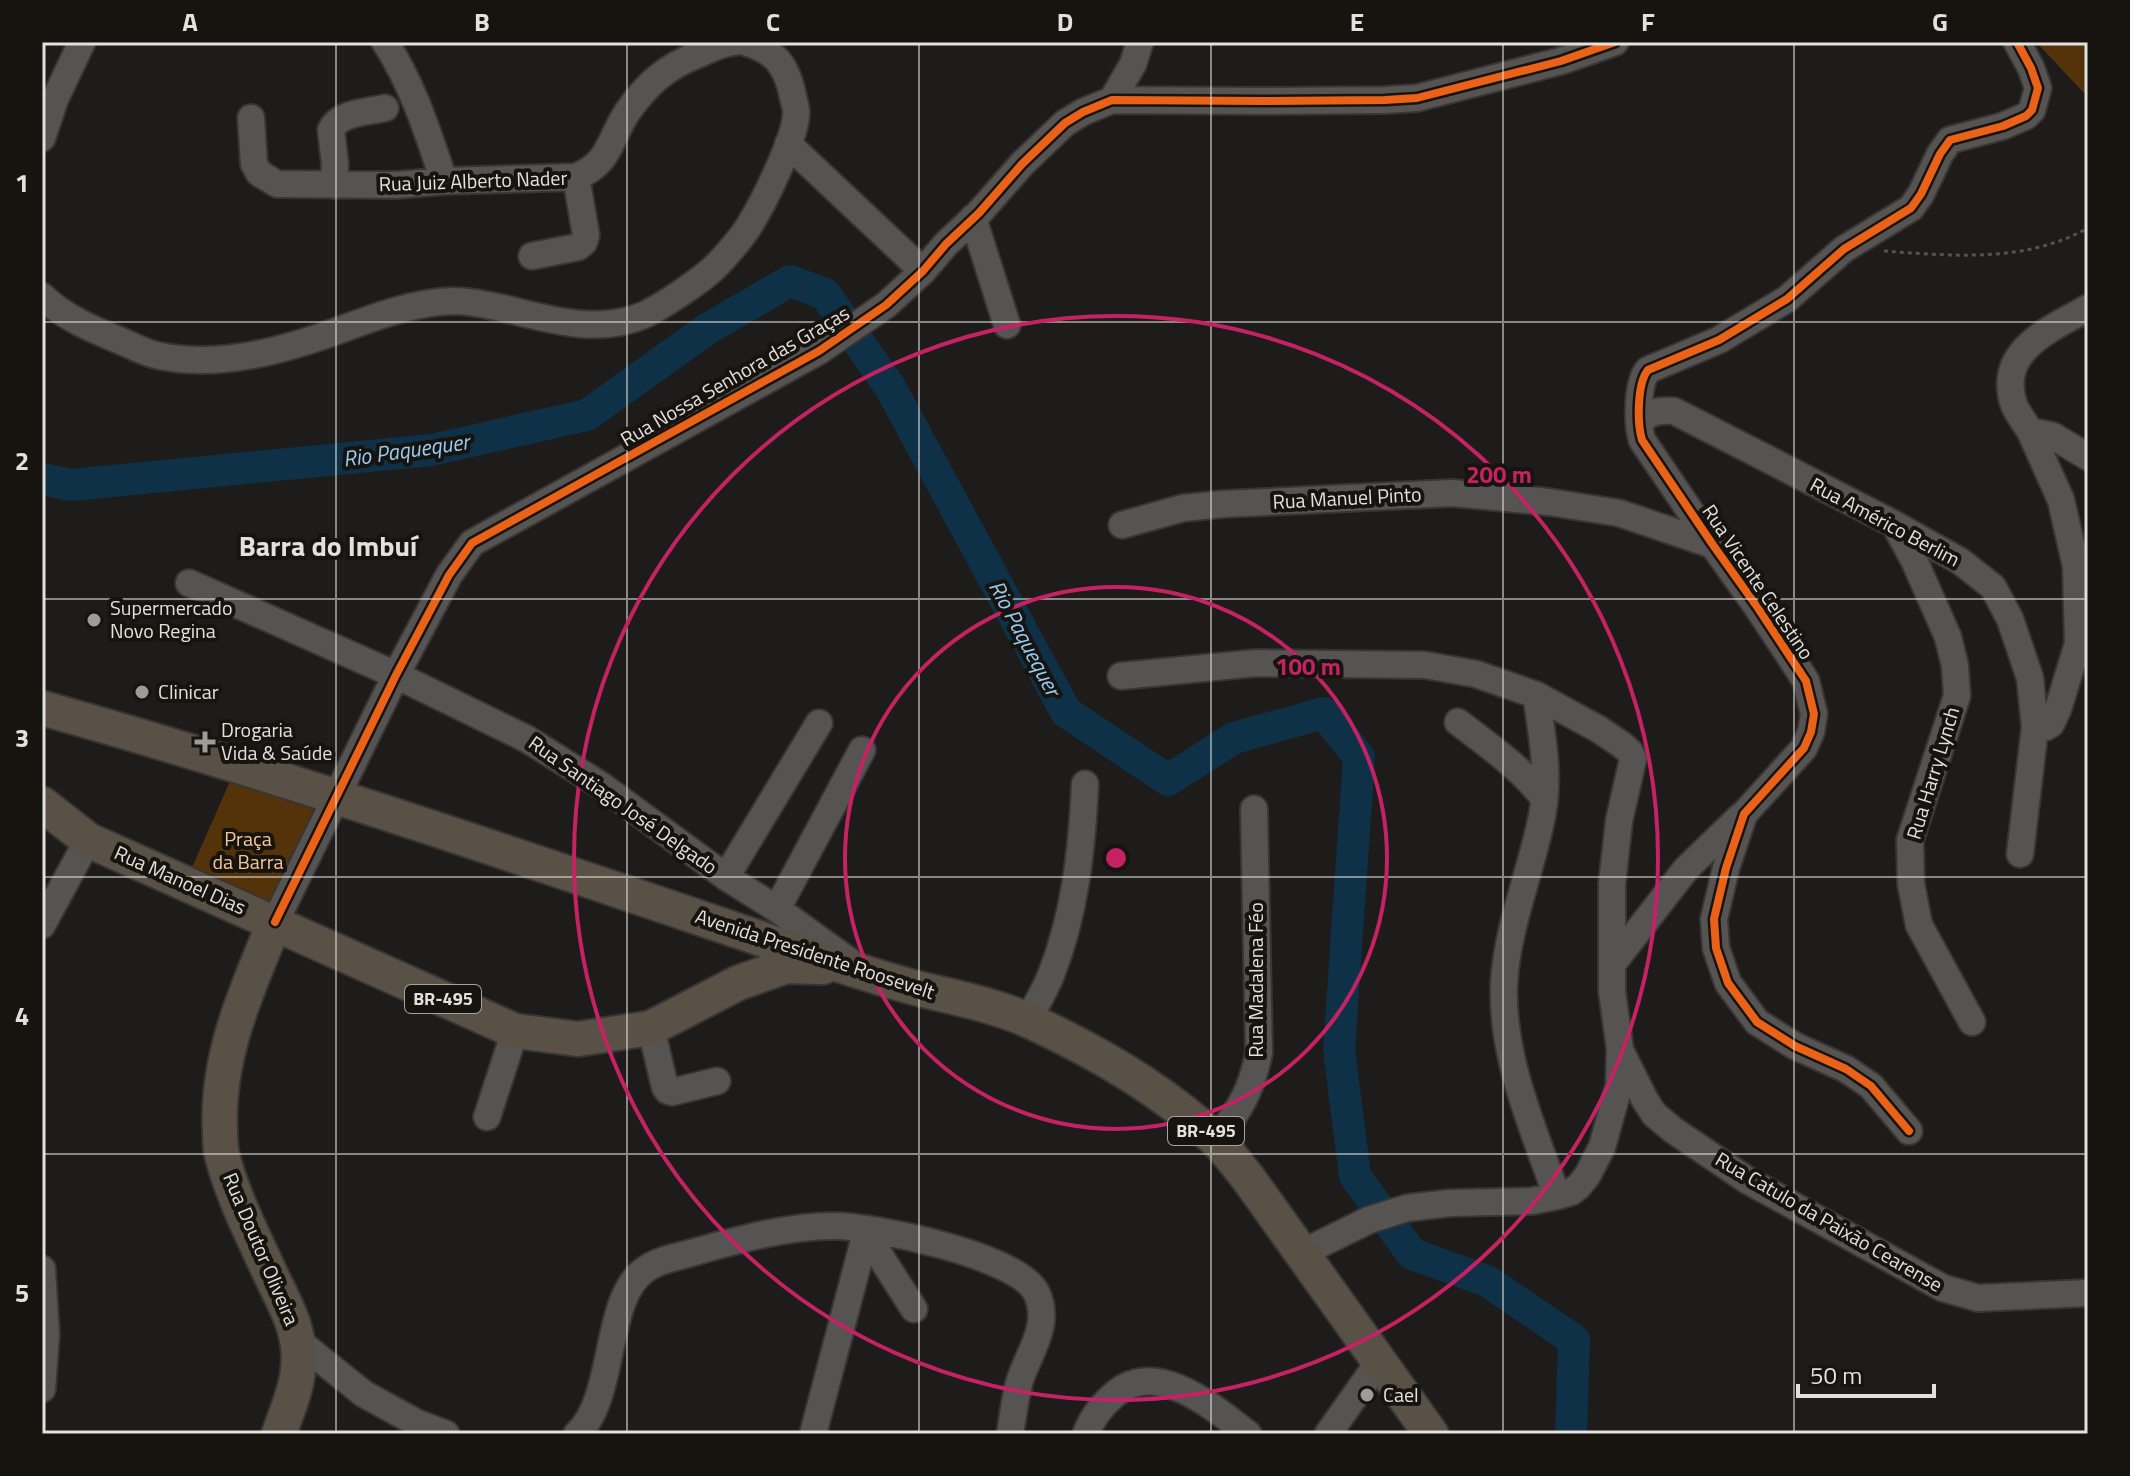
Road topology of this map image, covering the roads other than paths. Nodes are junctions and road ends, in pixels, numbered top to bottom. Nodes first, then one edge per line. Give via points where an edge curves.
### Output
1 (82, 42) edge
2 (385, 42) edge
3 (734, 42) edge
4 (745, 42) edge
5 (1140, 42) edge
6 (1615, 42) edge
7 (2017, 42) edge
8 (1112, 100) junction
9 (385, 108) dead end
10 (251, 118) dead end
11 (42, 138) edge
12 (788, 144) junction
13 (576, 177) junction
14 (444, 181) junction
15 (334, 185) junction
16 (973, 218) junction
17 (532, 256) dead end
18 (923, 271) junction
19 (42, 296) edge
20 (2088, 308) edge
21 (1007, 325) dead end
22 (1640, 421) junction
23 (2030, 431) junction
24 (2088, 457) edge
25 (1894, 524) junction
26 (1122, 525) dead end
27 (1713, 545) junction
28 (189, 583) dead end
29 (396, 675) junction
30 (1121, 676) dead end
31 (1536, 695) junction
32 (42, 708) edge
33 (1458, 722) dead end
34 (819, 723) dead end
35 (2035, 727) junction
36 (862, 750) dead end
37 (1085, 784) dead end
38 (334, 797) junction
39 (1544, 798) junction
40 (42, 804) edge
41 (1254, 809) dead end
42 (1744, 814) junction
43 (88, 840) junction
44 (2020, 854) dead end
45 (726, 877) junction
46 (777, 909) junction
47 (275, 922) junction
48 (42, 925) edge
49 (735, 930) junction
50 (1613, 963) junction
51 (867, 974) junction
52 (738, 983) junction
53 (1028, 1020) junction
54 (1972, 1022) dead end
55 (651, 1028) junction
56 (515, 1031) junction
57 (1620, 1049) junction
58 (717, 1081) dead end
59 (487, 1117) dead end
60 (1909, 1131) dead end
61 (1216, 1140) junction
62 (1557, 1196) junction
63 (866, 1231) junction
64 (1302, 1253) junction
65 (42, 1269) edge
66 (2088, 1293) edge
67 (914, 1309) dead end
68 (298, 1341) junction
69 (1379, 1362) junction
70 (42, 1389) edge
71 (279, 1434) edge
72 (446, 1434) edge
73 (577, 1434) edge
74 (813, 1434) edge
75 (1010, 1434) edge
76 (1086, 1434) edge
77 (1248, 1434) edge
78 (1328, 1434) edge
79 (1431, 1434) edge

1 - 11 street
2 - 14 street via 418,101
3 - 13 street, Rua Juiz Alberto Nader via 686,59 653,79 626,114 601,163
4 - 12 street via 769,51 784,67 796,114
5 - 8 street
6 - 8 street, Rua Nossa Senhora das Graças via 1417,98
7 - 22 street via 2038,88 2032,110 2003,126 1950,140 1911,208 1844,249 1787,299 1719,340 1648,370 1642,377
8 - 16 street, Rua Nossa Senhora das Graças via 1065,123
9 - 15 street via 340,118 333,126
10 - 15 street, Rua Juiz Alberto Nader via 252,154 259,173 277,184
12 - 18 street
12 - 19 street via 749,226 716,266 645,314 621,323 567,323 457,301 429,303 271,351 205,361 144,351 62,312
13 - 14 street, Rua Juiz Alberto Nader
13 - 17 street via 584,242
14 - 15 street, Rua Juiz Alberto Nader
16 - 18 street, Rua Nossa Senhora das Graças
16 - 21 street
18 - 29 street, Rua Nossa Senhora das Graças via 886,305 819,351 472,543
20 - 23 street via 2041,334 2013,367 2009,377 2015,407
22 - 25 street, Rua Américo Berlim via 1661,410 1674,411
22 - 27 street, Rua Vicente Celestino via 1642,440
23 - 24 street via 2053,436
23 - 35 street via 2061,500 2076,566 2078,644 2051,724
25 - 35 street, Rua Américo Berlim via 1960,561 1993,587 2030,678
25 - 54 street, Rua Harry Lynch via 1948,637 1957,696 1910,840 1911,884 1919,925
26 - 27 street, Rua Manuel Pinto via 1183,508 1223,504 1452,493 1619,513
27 - 42 street, Rua Vicente Celestino via 1806,681 1814,714 1804,748
28 - 29 street, Rua Santiago José Delgado
29 - 38 street, Rua Nossa Senhora das Graças
29 - 45 street, Rua Santiago José Delgado via 539,746
30 - 31 street via 1256,663 1425,665 1476,674
31 - 39 street
31 - 50 street via 1600,730 1633,759 1612,884
32 - 38 main road, Avenida Presidente Roosevelt / BR-495
33 - 39 street via 1529,779
34 - 45 street
35 - 44 street, Rua Américo Berlim
36 - 46 street
37 - 53 street via 1082,846 1068,921
38 - 47 street, Rua Doutor Oliveira
38 - 49 main road, Avenida Presidente Roosevelt / BR-495
39 - 62 street via 1508,952 1504,1010 1507,1045
40 - 43 main road, Rua Manoel Dias / BR-495
41 - 61 street, Rua Madalena Féo via 1259,1053 1245,1100
42 - 50 street, Rua Vicente Celestino via 1686,869
42 - 60 street, Rua Vicente Celestino via 1714,919 1716,948 1728,983 1757,1022 1871,1086
43 - 47 main road, Rua Manoel Dias / BR-495
43 - 48 street
45 - 46 street, Rua Santiago José Delgado
46 - 51 street, Rua Santiago José Delgado
47 - 56 main road, Rua Manoel Dias / BR-495
47 - 68 main road, Rua Doutor Oliveira via 235,1021 218,1106 221,1153
49 - 51 main road, Avenida Presidente Roosevelt / BR-495
49 - 52 main road via 763,953 761,962
50 - 57 street
51 - 52 main road, Rua Manoel Dias / BR-495 via 786,966
51 - 53 main road, Avenida Presidente Roosevelt / BR-495
52 - 55 main road, Rua Manoel Dias / BR-495
53 - 61 main road, Avenida Presidente Roosevelt / BR-495 via 1110,1062
55 - 56 main road, Rua Manoel Dias / BR-495 via 578,1039
55 - 58 street via 668,1091
56 - 59 street
57 - 62 street via 1619,1086 1598,1156 1579,1186
57 - 66 street, Rua Catulo da Paixão Cearense via 1649,1107 1673,1130 1747,1180 1943,1288 1978,1298
61 - 64 main road, Avenida Presidente Roosevelt / BR-495
62 - 64 street via 1393,1211
63 - 67 street
63 - 73 street via 801,1228 730,1242 647,1268 626,1295 593,1411
63 - 74 street
63 - 75 street via 977,1255 1017,1274 1036,1291 1041,1329 1020,1379
64 - 69 main road, Avenida Presidente Roosevelt / BR-495
65 - 70 street
68 - 71 main road, Rua Doutor Oliveira via 299,1368
68 - 72 street via 364,1394
69 - 78 street
69 - 79 main road, Avenida Presidente Roosevelt / BR-495
76 - 77 street via 1104,1404 1139,1381 1188,1392

